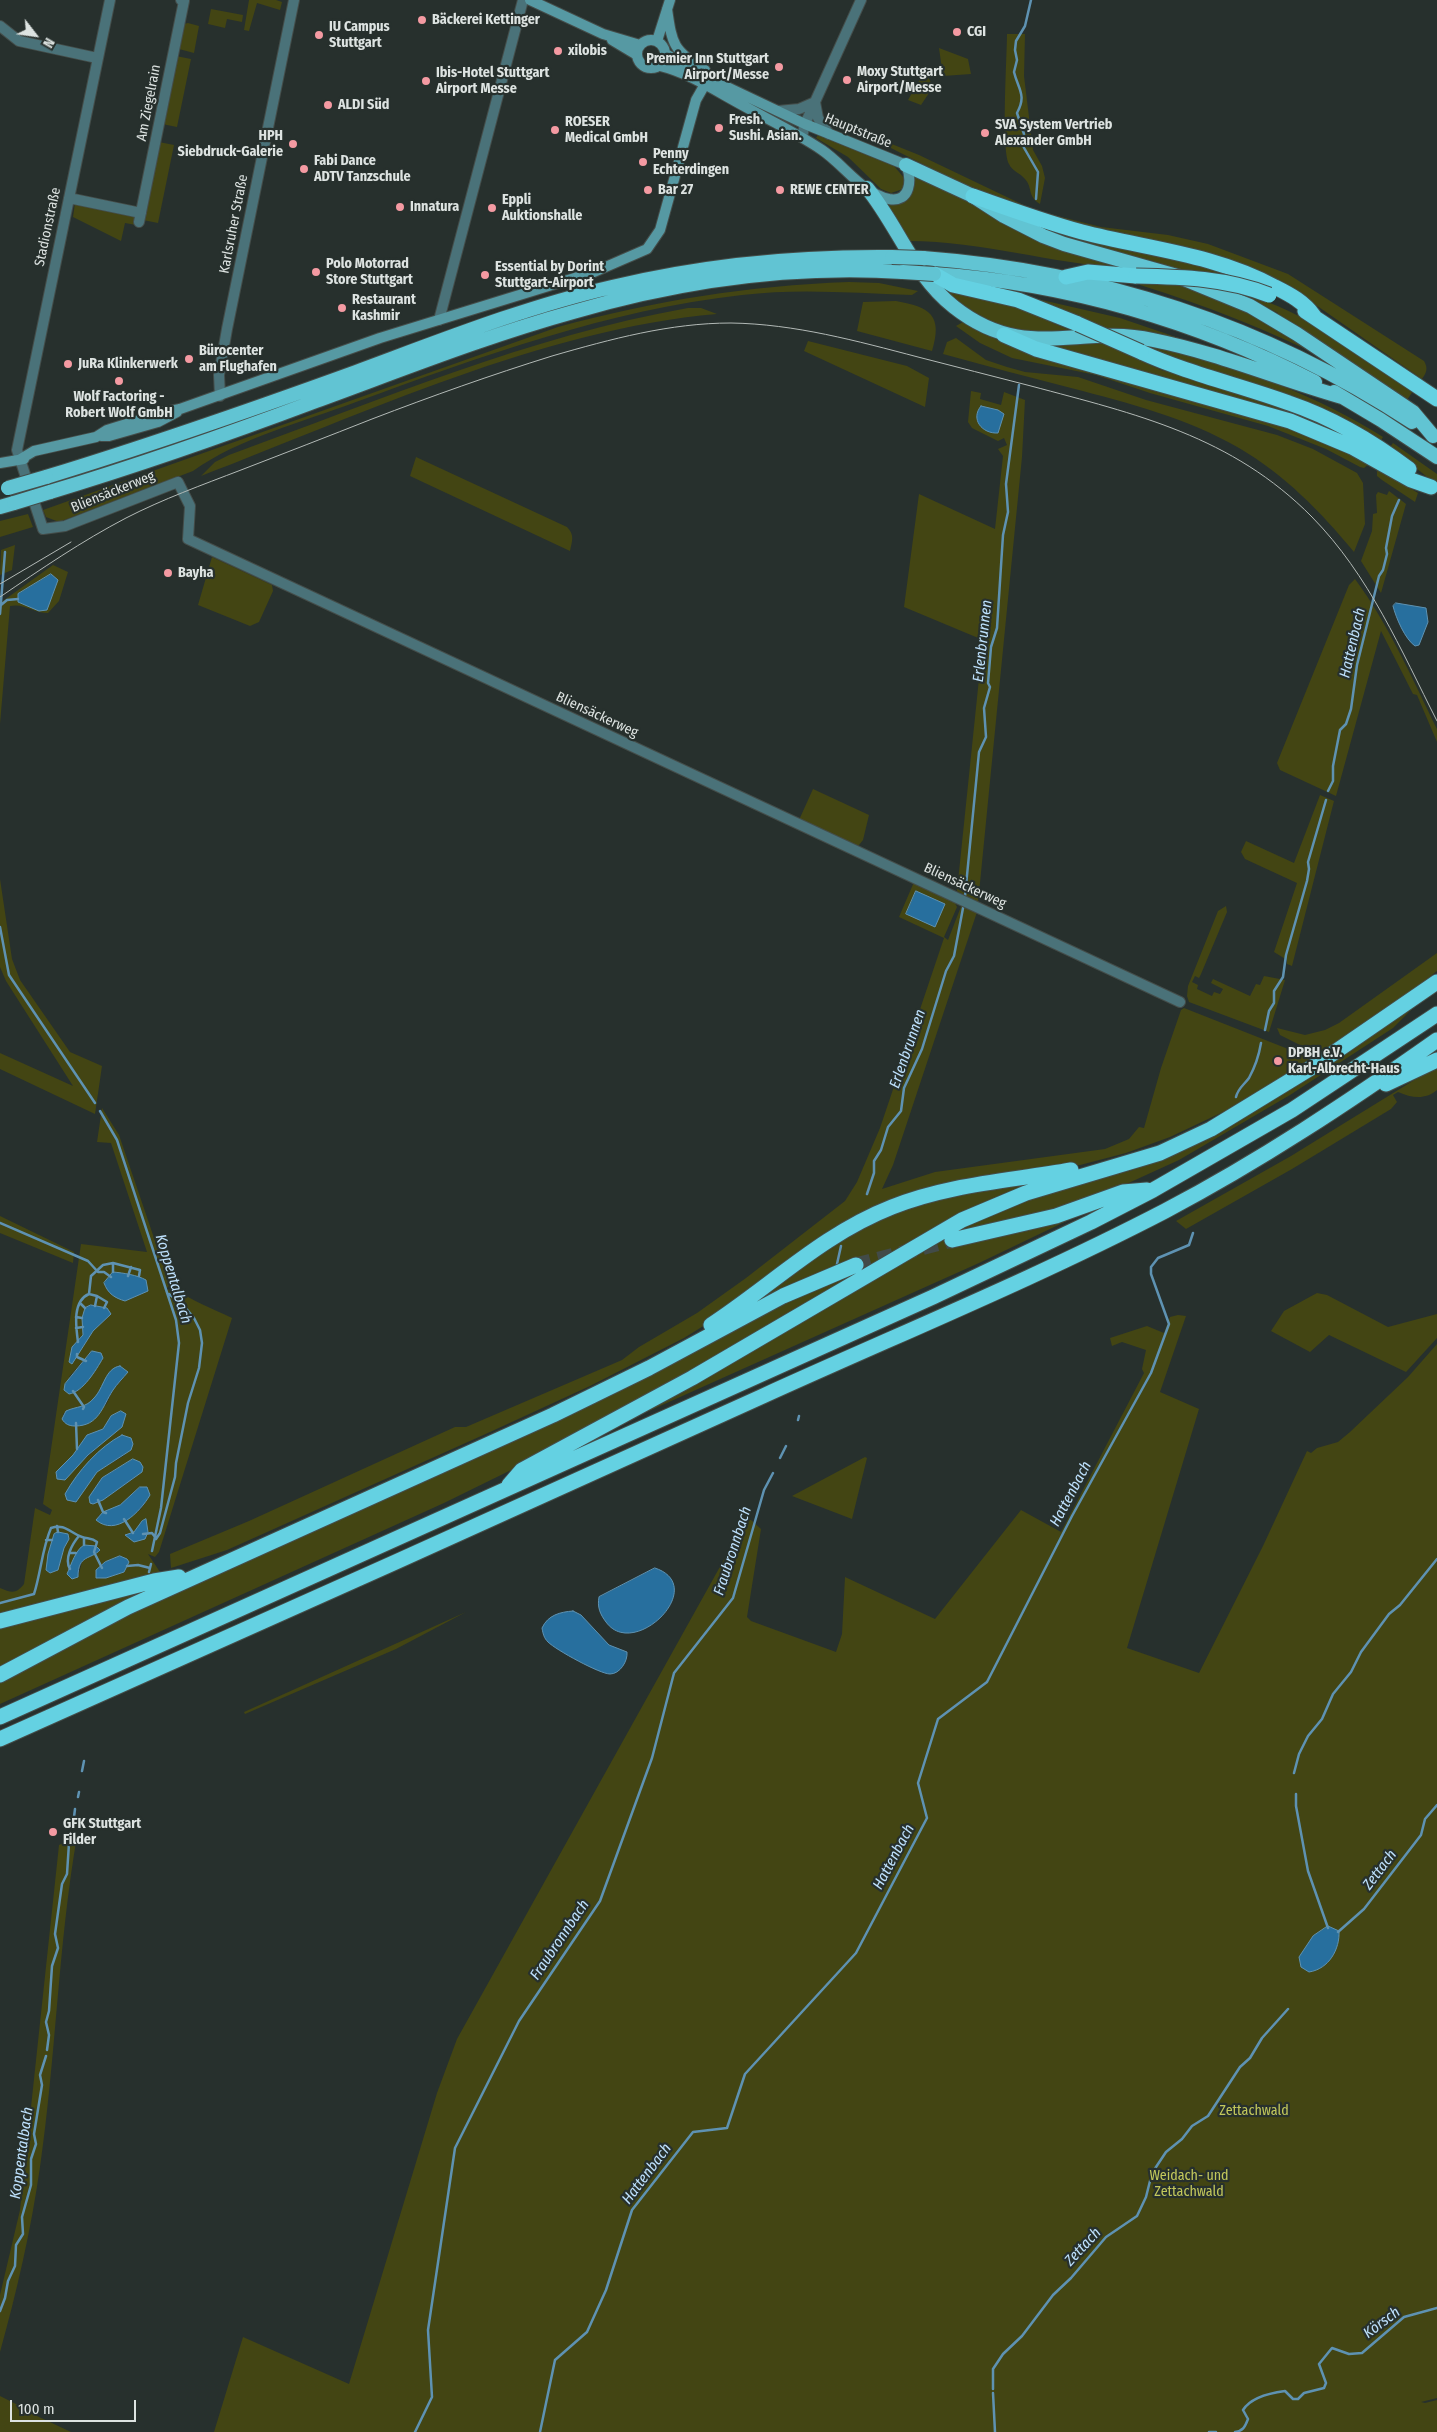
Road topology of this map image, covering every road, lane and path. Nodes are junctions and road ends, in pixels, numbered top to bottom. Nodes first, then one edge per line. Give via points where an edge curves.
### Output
1 (110, 0) edge
2 (181, 0) edge
3 (294, 0) edge
4 (523, 0) edge
5 (530, 0) edge
6 (861, 0) edge
7 (669, 5) edge
8 (0, 26) edge
9 (657, 41) junction
10 (641, 47) junction
11 (666, 54) junction
12 (97, 58) junction
13 (660, 66) junction
14 (718, 82) junction
15 (704, 86) junction
16 (815, 102) junction
17 (778, 111) junction
18 (805, 124) junction
19 (829, 134) junction
20 (802, 138) junction
21 (906, 165) junction
22 (867, 188) junction
23 (973, 196) junction
24 (69, 198) junction
25 (934, 274) junction
26 (1066, 277) junction
27 (1314, 316) junction
28 (439, 320) junction
29 (1004, 335) junction
30 (1426, 392) edge
31 (220, 396) junction
32 (1342, 397) junction
33 (1406, 412) junction
34 (1435, 437) edge
35 (1379, 454) junction
36 (1437, 457) edge
37 (19, 460) junction
38 (0, 463) edge
39 (4, 490) edge
40 (1434, 490) edge
41 (0, 507) edge
42 (1437, 982) edge
43 (1180, 1002) dead end
44 (1437, 1014) edge
45 (1437, 1040) edge
46 (1437, 1060) edge
47 (1368, 1090) junction
48 (1106, 1170) junction
49 (1153, 1190) junction
50 (952, 1240) tunnel mouth
51 (856, 1265) tunnel mouth
52 (680, 1352) junction
53 (504, 1490) junction
54 (198, 1575) junction
55 (0, 1621) edge
56 (0, 1675) edge
57 (0, 1717) edge
58 (0, 1739) edge

1 - 12 street, Stadionstraße
2 - 24 street, Am Ziegelrain via 184,1 140,217
3 - 31 street, Karlsruher Straße via 227,329 219,375
4 - 28 street
5 - 10 main road
6 - 16 street
7 - 9 main road
7 - 10 main road
7 - 14 main road via 674,45
8 - 12 street via 19,41
9 - 10 main road
9 - 11 main road via 664,46
10 - 13 main road via 639,62 645,67
11 - 13 main road
11 - 14 main road, Hauptstraße
12 - 24 street, Stadionstraße
13 - 15 main road, Hauptstraße
14 - 15 main road
14 - 17 main road, Hauptstraße
15 - 20 main road, Hauptstraße
15 - 28 main road via 688,122 658,237 647,249 562,283
16 - 17 street via 799,109
16 - 18 street
16 - 19 street via 821,124
17 - 18 main road, Hauptstraße
18 - 19 main road, Hauptstraße
18 - 20 street
19 - 21 main road, Hauptstraße
20 - 22 main road, Hauptstraße via 836,160
21 - 22 main road, Hauptstraße via 910,189 899,198 890,199
21 - 23 highway
22 - 29 highway via 910,255 942,297 976,322
23 - 27 highway via 1058,226 1219,262 1287,293 1306,304
23 - 33 highway via 1004,216 1057,242 1162,270 1238,300 1284,326
24 - 37 street, Stadionstraße via 24,411 17,450
25 - 32 highway via 1045,288 1153,316 1254,353
25 - 35 highway, bridge via 953,285 1018,300 1187,371 1314,412
25 - 41 highway, bridge via 841,271 751,277 706,282 609,302 507,332 195,444
26 - 27 highway, bridge via 1088,272 1214,279 1270,295
26 - 33 highway via 1154,300 1239,331
26 - 39 highway, bridge via 1006,266 892,257 749,263 667,275 593,291 514,315 227,418
27 - 30 highway
28 - 31 main road
29 - 32 highway via 1043,340 1116,336 1153,340 1196,350
29 - 35 highway via 1036,349 1277,416
31 - 37 main road via 107,430 98,436 34,451
32 - 36 highway
33 - 34 highway
35 - 40 highway
37 - 38 main road
37 - 43 street, Bliensäckerweg via 43,529 65,526 178,482 190,506 188,539
42 - 48 highway via 1319,1064 1212,1128 1160,1153
44 - 49 highway via 1292,1110
45 - 47 highway
46 - 47 highway
47 - 58 highway via 1208,1187 1077,1253 534,1501
48 - 52 highway via 1082,1168 976,1184 938,1192 890,1208 846,1229 811,1251 702,1331
48 - 53 highway via 1026,1193 962,1220 692,1378 522,1470
49 - 50 highway via 1123,1192 1056,1216
49 - 53 highway via 933,1297
51 - 52 highway via 783,1296
52 - 54 highway via 527,1426
53 - 57 highway
54 - 55 highway via 154,1581
54 - 56 highway via 101,1620

